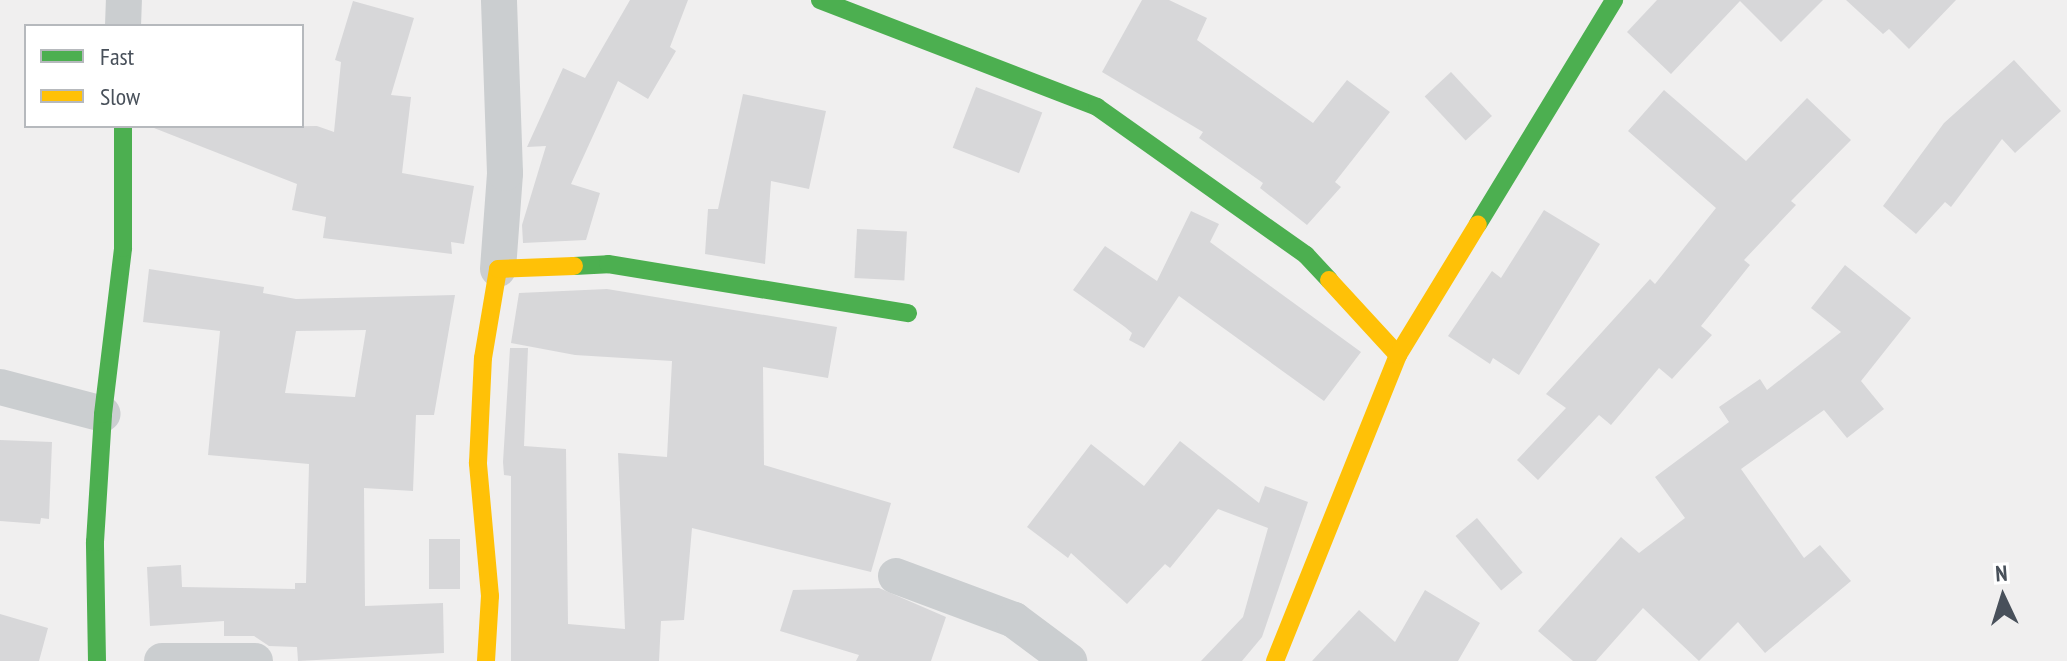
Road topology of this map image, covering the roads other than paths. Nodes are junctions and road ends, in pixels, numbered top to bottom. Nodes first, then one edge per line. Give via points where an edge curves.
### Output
1 (124, 0) edge
2 (499, 0) edge
3 (820, 0) edge
4 (1614, 0) edge
5 (123, 24) edge
6 (123, 128) edge
7 (498, 269) junction
8 (908, 313) dead end
9 (1398, 355) junction
10 (0, 387) edge
11 (103, 414) junction
12 (896, 576) dead end
13 (97, 661) edge
14 (162, 661) edge
15 (255, 661) edge
16 (486, 661) edge
17 (1069, 661) edge
18 (1275, 661) edge

1 - 5 street
2 - 7 street via 505,173
3 - 9 street via 1097,107 1306,255
4 - 9 street
6 - 11 street via 123,248
7 - 8 street via 608,264
7 - 16 street via 483,358 478,463 490,596
9 - 18 street
10 - 11 street
11 - 13 street via 95,542
12 - 17 street via 1014,620
14 - 15 street

